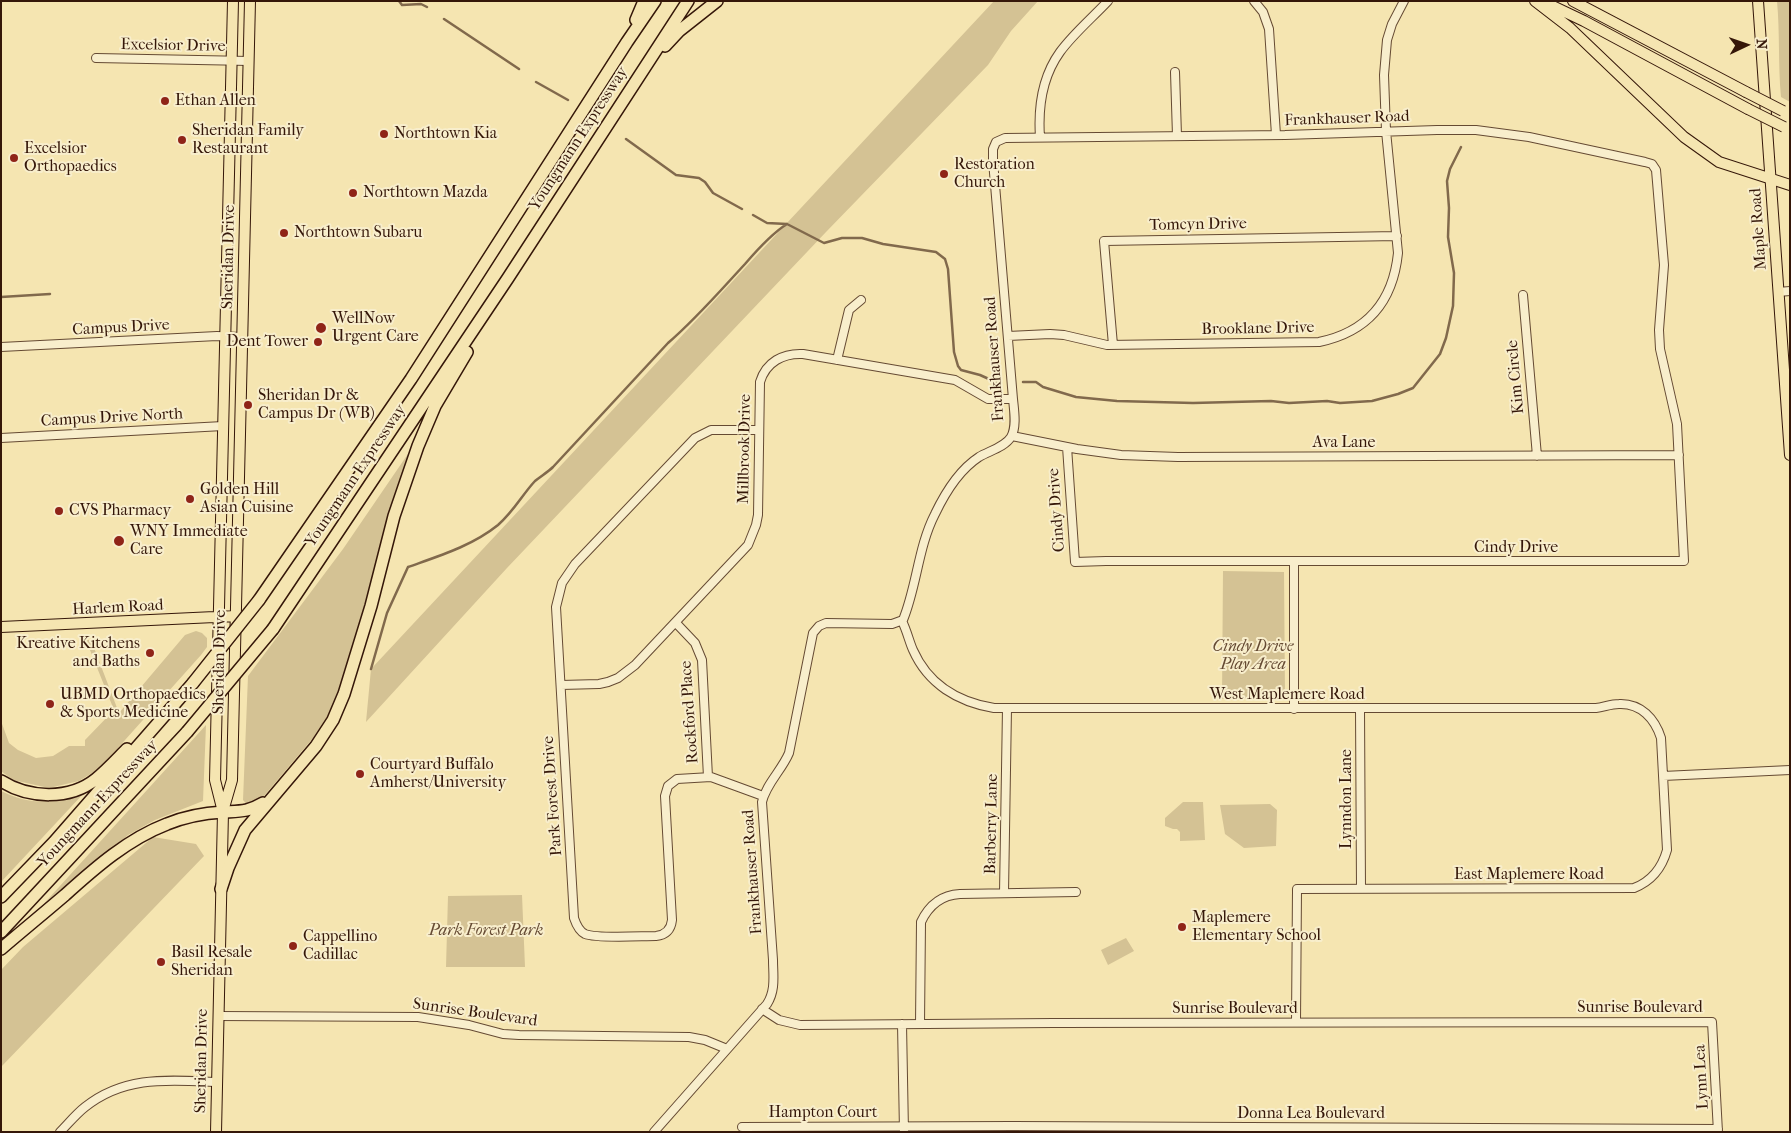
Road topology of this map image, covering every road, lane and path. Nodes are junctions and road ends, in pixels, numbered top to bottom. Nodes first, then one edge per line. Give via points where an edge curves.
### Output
1 (233, 1) edge
2 (250, 1) edge
3 (644, 1) edge
4 (655, 1) edge
5 (688, 1) edge
6 (717, 1) edge
7 (1108, 1) edge
8 (1254, 1) edge
9 (1404, 1) edge
10 (1535, 1) edge
11 (1542, 1) edge
12 (1574, 1) edge
13 (1758, 1) edge
14 (627, 42) junction
15 (96, 58) dead end
16 (232, 61) junction
17 (249, 61) junction
18 (1175, 72) dead end
19 (641, 73) junction
20 (1788, 113) edge
21 (1787, 128) edge
22 (1386, 131) junction
23 (1276, 135) junction
24 (1178, 136) junction
25 (1040, 138) junction
26 (1657, 175) joint
27 (1770, 179) junction
28 (1790, 185) edge
29 (1397, 236) junction
30 (508, 278) junction
31 (1790, 291) edge
32 (1778, 292) junction
33 (1523, 295) dead end
34 (861, 300) dead end
35 (1008, 336) junction
36 (226, 337) junction
37 (242, 337) junction
38 (1113, 345) junction
39 (1, 347) edge
40 (837, 360) junction
41 (1013, 399) junction
42 (223, 426) junction
43 (759, 430) junction
44 (1012, 436) junction
45 (1, 438) edge
46 (1067, 447) junction
47 (1679, 455) junction
48 (1790, 455) edge
49 (1537, 456) junction
50 (1294, 562) junction
51 (236, 616) junction
52 (220, 617) junction
53 (902, 621) junction
54 (676, 623) junction
55 (1, 627) edge
56 (561, 685) junction
57 (175, 706) junction
58 (1007, 708) junction
59 (1294, 709) junction
60 (1360, 709) junction
61 (1790, 770) edge
62 (1664, 776) junction
63 (708, 777) junction
64 (1, 781) edge
65 (764, 796) junction
66 (270, 799) junction
67 (222, 812) junction
68 (221, 889) junction
69 (1361, 889) junction
70 (1076, 892) dead end
71 (1004, 894) junction
72 (1, 898) edge
73 (1, 932) edge
74 (1, 949) edge
75 (762, 1009) junction
76 (218, 1016) junction
77 (1296, 1022) junction
78 (1712, 1022) joint
79 (902, 1024) junction
80 (920, 1024) junction
81 (727, 1049) junction
82 (217, 1082) junction
83 (742, 1126) dead end
84 (904, 1129) edge
85 (1718, 1130) edge
86 (60, 1132) edge
87 (216, 1132) edge
88 (654, 1132) edge

1 - 16 main road, Sheridan Drive
2 - 17 main road, Sheridan Drive
3 - 14 highway
4 - 14 highway, Youngmann Expressway
5 - 19 highway, Youngmann Expressway
6 - 19 highway via 679,31
7 - 25 street via 1054,62 1040,107
8 - 23 street via 1263,12 1269,29
9 - 22 street, Brooklane Drive via 1392,24 1386,49
10 - 27 main road via 1570,28 1702,152 1719,162
11 - 21 main road, bridge
12 - 20 main road, bridge
13 - 27 main road, Maple Road
14 - 57 highway, Youngmann Expressway, bridge via 411,379 259,600
15 - 16 street, Excelsior Drive
16 - 17 street, Excelsior Drive
16 - 36 main road, Sheridan Drive
17 - 37 main road, Sheridan Drive
18 - 24 street
19 - 30 highway, Youngmann Expressway
22 - 23 street, Frankhauser Road
22 - 26 street, Frankhauser Road via 1464,130 1520,135 1646,162 1653,166
22 - 29 street, Brooklane Drive
23 - 24 street, Frankhauser Road
24 - 25 street, Frankhauser Road
25 - 35 street, Frankhauser Road via 1002,138 994,146
26 - 47 street, Cindy Drive via 1664,265 1658,330
27 - 28 main road
27 - 32 main road, Maple Road
29 - 38 street, Brooklane Drive via 1397,269 1382,304 1369,318 1343,335 1319,342
29 - 38 street, Tomcyn Drive via 1104,240
30 - 66 highway via 435,406 418,446 394,516 344,694 333,720 316,746
30 - 73 highway, Youngmann Expressway, bridge via 273,628 187,732
31 - 32 street
32 - 48 main road, Maple Road
33 - 49 street, Kim Circle
34 - 40 street via 849,310
35 - 38 street, Brooklane Drive via 1064,334
35 - 41 street, Frankhauser Road
36 - 37 street, Campus Drive
36 - 39 street, Campus Drive
36 - 42 main road, Sheridan Drive
37 - 51 main road, Sheridan Drive
40 - 41 street, Millbrook Drive via 955,380 988,399
40 - 43 street, Millbrook Drive via 794,354 773,362 760,382
41 - 44 street, Frankhauser Road
42 - 45 street, Campus Drive North
42 - 52 main road, Sheridan Drive
43 - 54 street, Millbrook Drive via 758,515 752,536 748,545
43 - 56 street, Park Forest Drive via 710,430 695,438 574,564 562,583 556,607
44 - 46 street, Ava Lane
44 - 53 street, Frankhauser Road via 970,464 943,500 924,541
46 - 49 street, Ava Lane via 1121,455 1178,457
46 - 50 street, Cindy Drive via 1075,562
47 - 49 street, Ava Lane
47 - 50 street, Cindy Drive via 1684,561
50 - 59 street
51 - 52 main road, Harlem Road
51 - 67 main road, Sheridan Drive via 232,780
52 - 55 main road, Harlem Road
52 - 67 main road, Sheridan Drive via 215,780
53 - 58 street, West Maplemere Road via 918,661 943,689 980,706
53 - 65 street, Frankhauser Road via 884,624 826,623 814,631 789,753
54 - 56 street, Millbrook Drive via 635,666 618,678 599,684
54 - 63 street, Rockford Place via 695,643 702,660
56 - 63 street, Park Forest Drive via 574,918 586,934 665,934 672,920 665,791 677,779
57 - 64 highway via 96,780 84,786 56,795 27,793
57 - 72 highway, Youngmann Expressway
58 - 59 street, West Maplemere Road
58 - 71 street, Barberry Lane
59 - 60 street, West Maplemere Road
60 - 62 street, West Maplemere Road via 1596,708 1627,704 1644,711 1655,722 1661,738
60 - 69 street, Lynndon Lane
61 - 62 street
62 - 69 street, East Maplemere Road via 1667,850 1656,874 1634,888
63 - 65 street, Park Forest Drive
65 - 75 street, Frankhauser Road via 762,807 774,986 771,998
66 - 67 highway via 252,810
66 - 68 highway via 241,838
67 - 68 main road, Sheridan Drive
67 - 74 highway via 168,823 141,836 96,868
68 - 76 main road, Sheridan Drive
69 - 77 street, East Maplemere Road via 1297,889
70 - 71 street
71 - 80 street, Barberry Lane via 956,894 940,899 927,911 921,922
75 - 79 street, Sunrise Boulevard via 779,1020 800,1025
75 - 81 street, Frankhauser Road
76 - 81 street, Sunrise Boulevard via 418,1017 503,1034 673,1036 705,1040
76 - 82 main road, Sheridan Drive
77 - 78 street, Sunrise Boulevard
77 - 80 street, Sunrise Boulevard
78 - 85 street, Lynn Lea
79 - 80 street, Sunrise Boulevard
79 - 84 street
81 - 88 street, Frankhauser Road
82 - 86 street via 158,1080 129,1085 102,1096
82 - 87 main road, Sheridan Drive
83 - 84 street, Hampton Court
84 - 85 street, Donna Lea Boulevard

